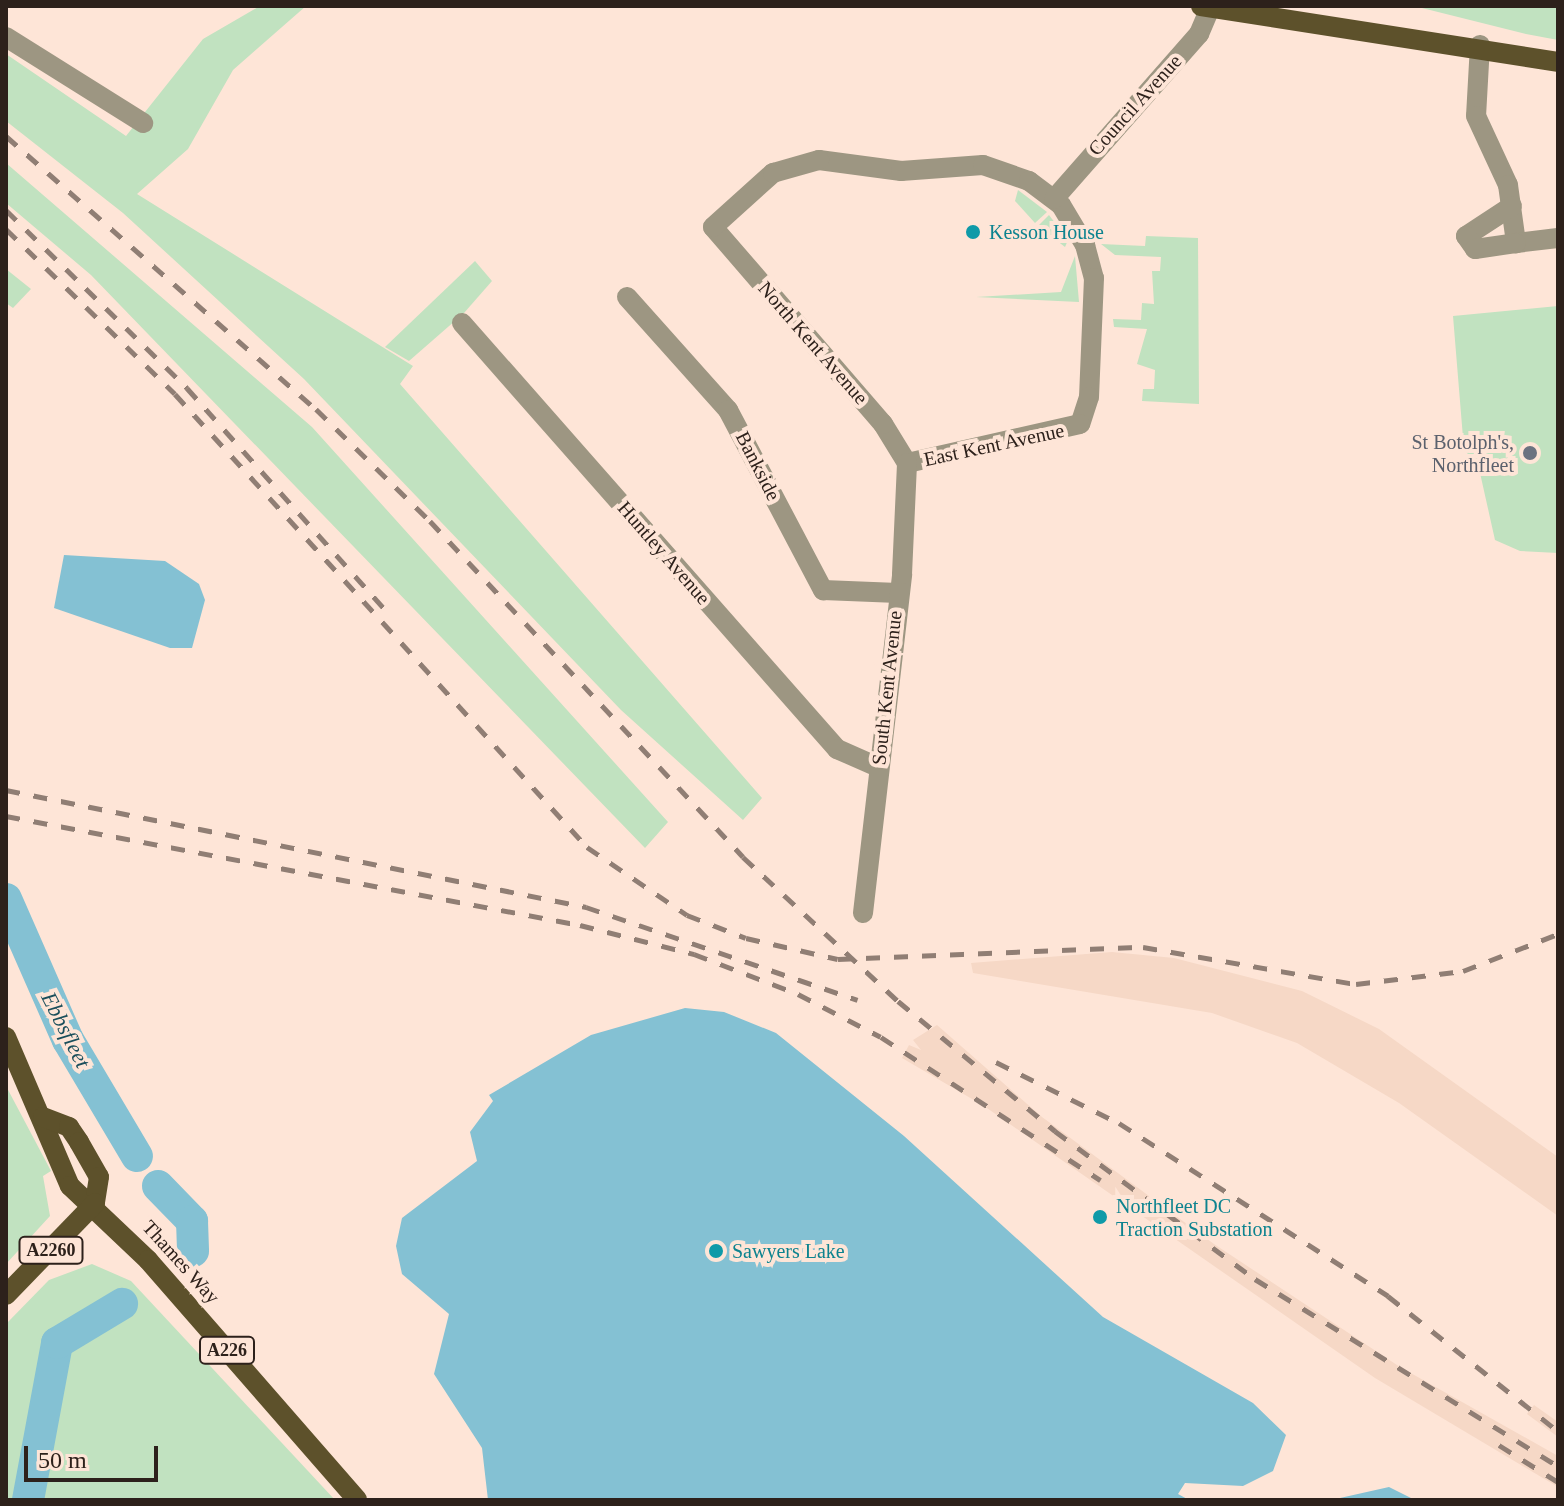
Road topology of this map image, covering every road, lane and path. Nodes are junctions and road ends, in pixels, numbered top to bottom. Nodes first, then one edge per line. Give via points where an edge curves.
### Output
1 (1206, 7) edge
2 (6, 37) edge
3 (1480, 45) junction
4 (1558, 62) edge
5 (143, 123) dead end
6 (1054, 199) junction
7 (1512, 206) junction
8 (1558, 238) edge
9 (1516, 243) junction
10 (627, 297) dead end
11 (462, 323) dead end
12 (907, 463) junction
13 (898, 593) junction
14 (878, 767) junction
15 (863, 913) dead end
16 (6, 1037) edge
17 (43, 1117) junction
18 (95, 1203) junction
19 (6, 1295) edge
20 (357, 1500) edge

1 - 3 main road
1 - 6 street, Council Avenue via 1199,34
2 - 5 street
3 - 4 main road
3 - 7 street via 1477,119
6 - 12 street, East Kent Avenue via 1092,266 1085,417 1068,431
6 - 12 street, North Kent Avenue via 983,165 901,171 815,160 773,173 713,227 883,424
7 - 9 street
7 - 9 street via 1466,236 1475,249
8 - 9 street
10 - 13 street, Bankside via 728,410 823,590
11 - 14 street, Huntley Avenue via 837,749
12 - 13 street, South Kent Avenue
13 - 14 street, South Kent Avenue
14 - 15 street, South Kent Avenue
16 - 17 main road, Thames Way / A226
17 - 18 main road, Thames Way / A226 via 59,1168
17 - 18 main road via 69,1127 79,1142 99,1177
18 - 19 main road, A2260
18 - 20 main road, Thames Way / A226

